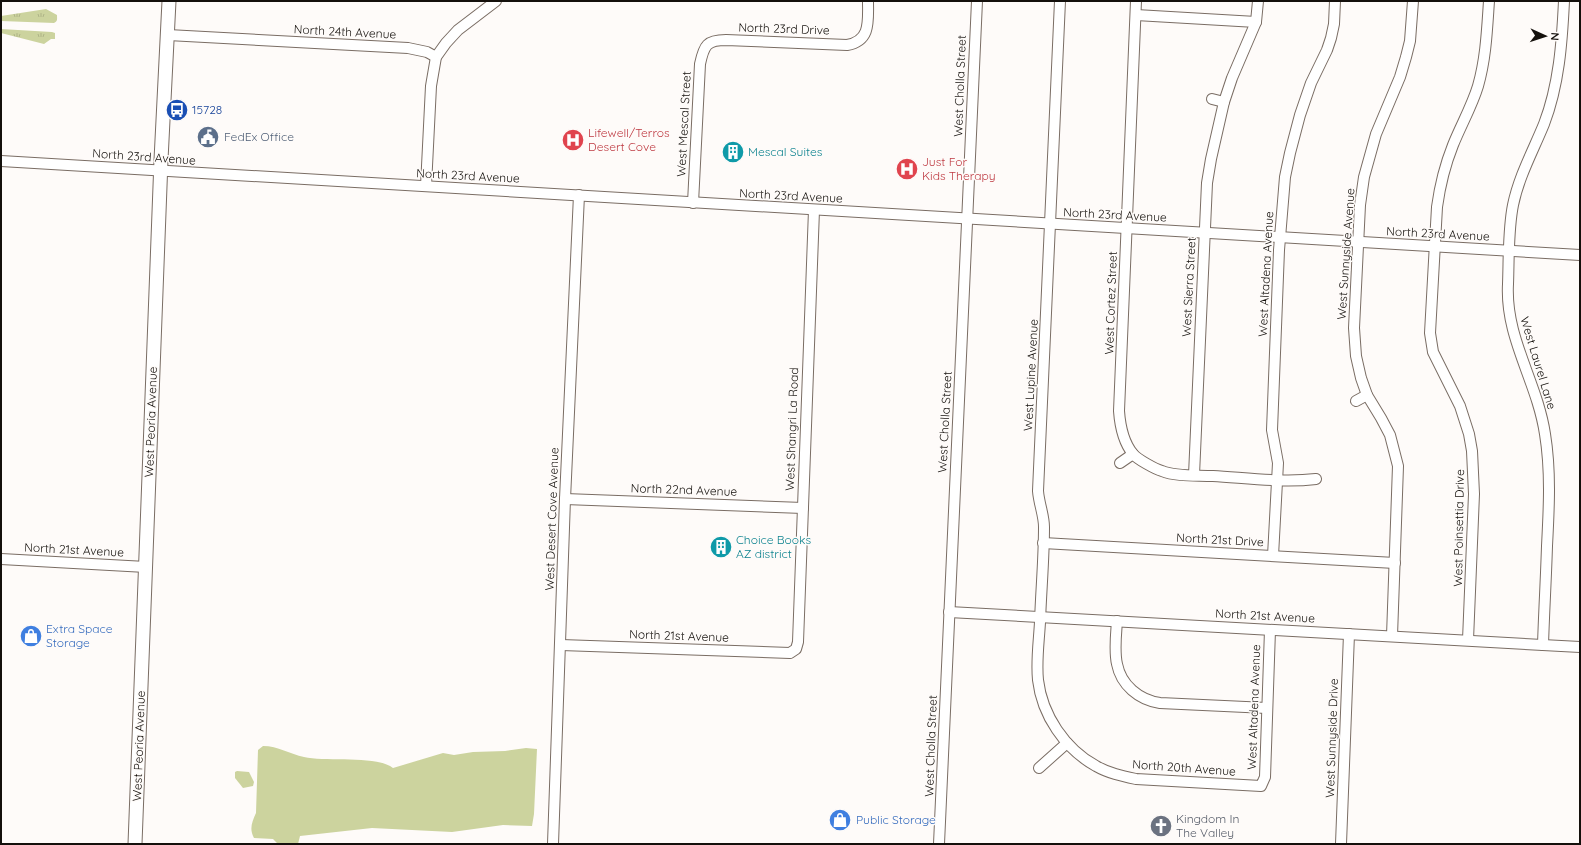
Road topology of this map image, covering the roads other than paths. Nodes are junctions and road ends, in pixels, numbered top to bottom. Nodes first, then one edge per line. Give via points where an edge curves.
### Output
1 (169, 1) edge
2 (496, 1) edge
3 (868, 1) edge
4 (977, 1) edge
5 (1060, 1) edge
6 (1136, 1) edge
7 (1258, 1) edge
8 (1335, 1) edge
9 (1412, 1) edge
10 (1489, 1) edge
11 (1564, 1) edge
12 (1136, 15) junction
13 (1256, 22) junction
14 (168, 35) junction
15 (705, 46) joint
16 (436, 57) junction
17 (1212, 99) dead end
18 (1224, 102) junction
19 (1, 161) edge
20 (160, 171) junction
21 (426, 186) junction
22 (579, 195) junction
23 (693, 203) junction
24 (814, 210) junction
25 (968, 219) junction
26 (1050, 224) junction
27 (1126, 229) junction
28 (1204, 233) junction
29 (1280, 237) junction
30 (1358, 243) junction
31 (1434, 247) junction
32 (1510, 251) junction
33 (1580, 255) edge
34 (1367, 396) junction
35 (1356, 400) dead end
36 (1133, 454) junction
37 (1120, 463) dead end
38 (1194, 475) junction
39 (1316, 479) dead end
40 (1277, 480) junction
41 (565, 499) junction
42 (803, 508) junction
43 (1043, 543) junction
44 (1273, 556) junction
45 (1, 559) edge
46 (1395, 563) junction
47 (146, 567) junction
48 (949, 612) junction
49 (1040, 617) junction
50 (1117, 621) junction
51 (1270, 630) junction
52 (1349, 634) junction
53 (1392, 636) junction
54 (1468, 640) junction
55 (561, 645) junction
56 (1543, 645) junction
57 (1580, 647) edge
58 (796, 649) joint
59 (1267, 708) junction
60 (1067, 743) junction
61 (1039, 768) dead end
62 (1261, 786) joint
63 (135, 844) edge
64 (553, 844) edge
65 (939, 844) edge
66 (1341, 844) edge

1 - 14 main road, West Peoria Avenue
2 - 16 street via 458,30
3 - 15 street, North 23rd Drive via 866,29 856,43 847,45 717,40
4 - 25 street, West Cholla Street
5 - 26 street, West Lupine Avenue
6 - 12 street, West Cortez Street
7 - 13 street, West Sierra Street
8 - 29 street, West Altadena Avenue via 1331,38 1302,109 1290,153
9 - 30 street, West Sunnyside Avenue via 1410,41 1406,57 1376,134 1364,177
10 - 31 street, West Poinsettia Drive via 1483,66 1472,104 1445,168 1437,207
11 - 32 street, West Laurel Lane via 1560,54 1553,93 1544,124 1517,188 1511,217
12 - 13 street
12 - 27 street, West Cortez Street
13 - 18 street, West Sierra Street
14 - 16 street, North 24th Avenue via 408,48
14 - 20 main road, West Peoria Avenue
15 - 23 street, West Mescal Street via 700,64
16 - 21 street via 431,86
17 - 18 street
18 - 28 street, West Sierra Street via 1207,183
19 - 20 street, North 23rd Avenue
20 - 21 street, North 23rd Avenue
20 - 47 main road, West Peoria Avenue
21 - 22 street, North 23rd Avenue
22 - 23 street, North 23rd Avenue
22 - 41 street, West Desert Cove Avenue
23 - 24 street, North 23rd Avenue
24 - 25 street, North 23rd Avenue
24 - 42 street, West Shangri La Road
25 - 26 street, North 23rd Avenue
25 - 48 street, West Cholla Street
26 - 27 street, North 23rd Avenue
26 - 43 street, West Lupine Avenue via 1038,491 1043,515
27 - 28 street, North 23rd Avenue
27 - 36 street, West Cortez Street via 1119,411 1121,426
28 - 29 street, North 23rd Avenue
28 - 38 street, West Sierra Street
29 - 30 street, North 23rd Avenue
29 - 40 street, West Altadena Avenue via 1272,430 1278,463
30 - 31 street, North 23rd Avenue
30 - 34 street, West Sunnyside Avenue via 1355,345
31 - 32 street, North 23rd Avenue
31 - 54 street, West Poinsettia Drive via 1431,343 1437,362 1460,406 1469,434 1474,468
32 - 33 street, North 23rd Avenue
32 - 56 street, West Laurel Lane via 1510,320 1540,409 1549,466
34 - 35 street
34 - 46 street, West Sunnyside Avenue via 1390,435 1398,466
36 - 37 street
36 - 38 street via 1162,471
38 - 40 street
39 - 40 street
40 - 44 street, West Altadena Avenue
41 - 42 street, North 22nd Avenue
41 - 55 street, West Desert Cove Avenue
42 - 58 street, West Shangri La Road
43 - 44 street, North 21st Drive
43 - 49 street, West Lupine Avenue
44 - 46 street, North 21st Drive
45 - 47 street, North 21st Avenue
46 - 53 street, West Sunnyside Avenue
47 - 63 main road, West Peoria Avenue
48 - 49 street, North 21st Avenue
48 - 65 street, West Cholla Street
49 - 50 street, North 21st Avenue
49 - 60 street, West Lupine Avenue via 1040,692 1055,726
50 - 51 street, North 21st Avenue
50 - 59 street via 1117,664 1126,685 1143,698 1150,702
51 - 52 street, North 21st Avenue
51 - 59 street, West Altadena Avenue
52 - 53 street, North 21st Avenue
52 - 66 street, West Sunnyside Drive
53 - 54 street, North 21st Avenue
54 - 56 street, North 21st Avenue
55 - 58 street, North 21st Avenue via 790,653
55 - 64 street, West Desert Cove Avenue
56 - 57 street, North 21st Avenue
59 - 62 street, West Altadena Avenue via 1265,777
60 - 61 street
60 - 62 street, North 20th Avenue via 1095,766 1136,779

